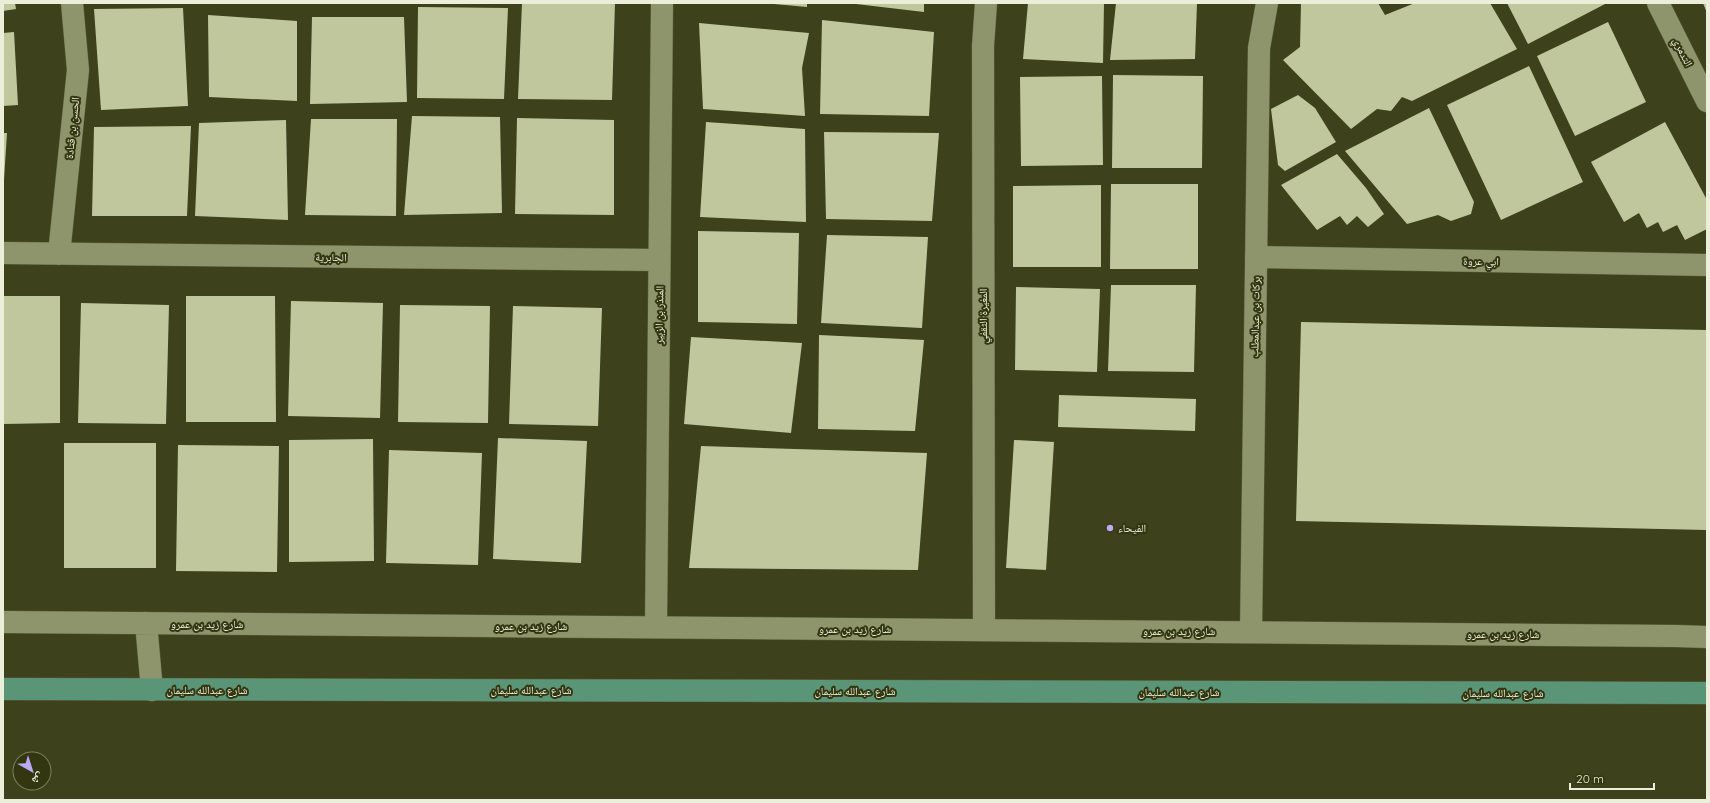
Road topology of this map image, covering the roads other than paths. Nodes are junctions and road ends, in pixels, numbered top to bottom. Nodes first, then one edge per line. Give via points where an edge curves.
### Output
1 (72, 3) edge
2 (662, 3) edge
3 (986, 3) edge
4 (1267, 3) edge
5 (1658, 3) edge
6 (1707, 101) edge
7 (3, 253) edge
8 (59, 254) junction
9 (1256, 257) junction
10 (659, 260) junction
11 (1707, 265) edge
12 (3, 622) edge
13 (146, 623) junction
14 (656, 627) junction
15 (984, 630) junction
16 (1251, 632) junction
17 (1707, 637) edge
18 (3, 689) edge
19 (152, 690) junction
20 (1707, 693) edge

1 - 8 street, الحسن بن قتادة via 78,70
2 - 10 street, المنذر بن الزبير
3 - 15 street, المغيرة الثقفي via 983,46
4 - 9 street, بركات بن عبدالمطلب via 1259,48
5 - 6 street, التدمري
7 - 8 street, الجابرية
8 - 10 street, الجابرية
9 - 11 street, ابي عروة
9 - 16 street, بركات بن عبدالمطلب
10 - 14 street, المنذر بن الزبير
12 - 13 street, شارع زيد بن عمرو
13 - 14 street, شارع زيد بن عمرو
13 - 19 street
14 - 15 street, شارع زيد بن عمرو
15 - 16 street, شارع زيد بن عمرو
16 - 17 street, شارع زيد بن عمرو
18 - 19 main road, شارع عبدالله سليمان
19 - 20 main road, شارع عبدالله سليمان

